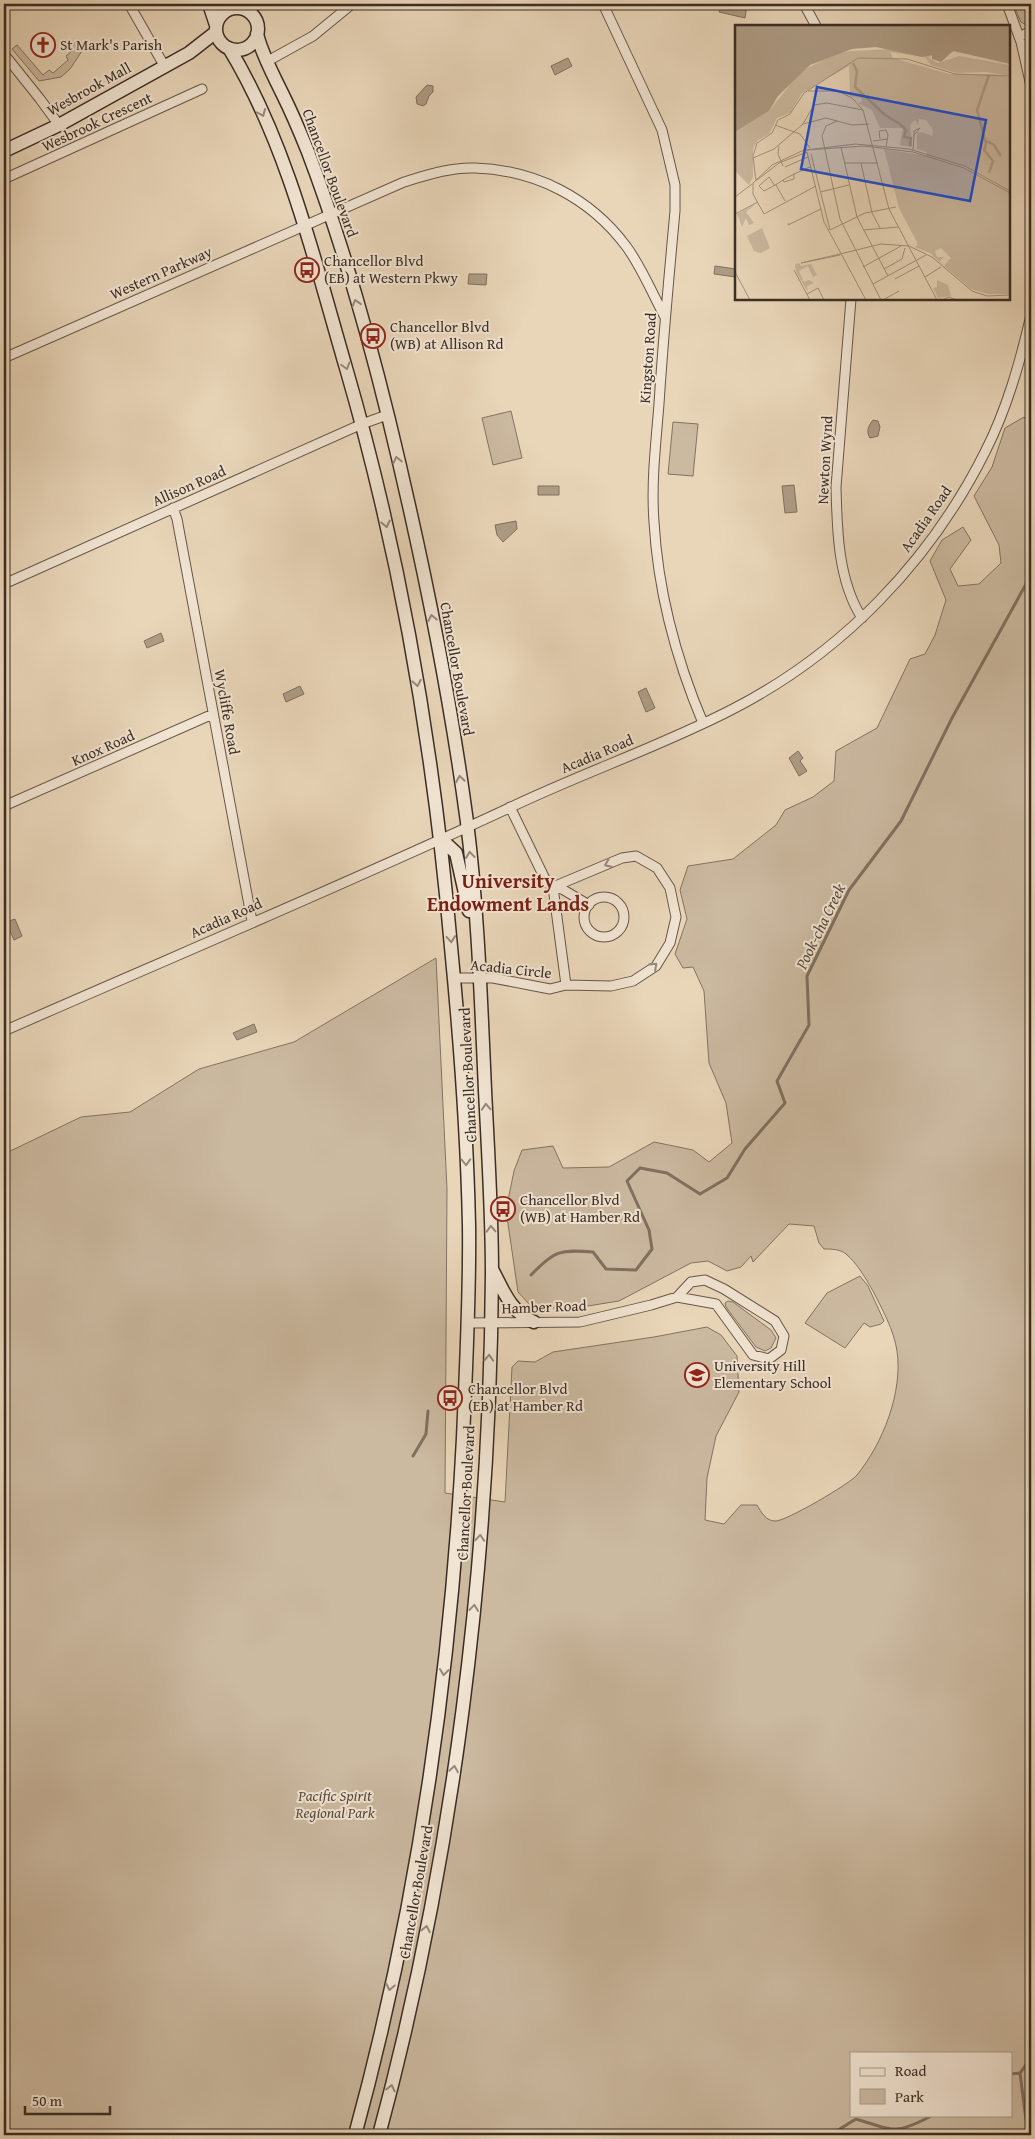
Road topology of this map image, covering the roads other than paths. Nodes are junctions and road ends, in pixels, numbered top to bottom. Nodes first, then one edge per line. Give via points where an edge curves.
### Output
1 (129, 4) edge
2 (209, 4) edge
3 (352, 4) edge
4 (603, 4) edge
5 (804, 4) edge
6 (1007, 4) edge
7 (244, 7) edge
8 (815, 25) edge
9 (216, 29) junction
10 (1031, 31) edge
11 (257, 34) junction
12 (1019, 37) junction
13 (226, 46) junction
14 (189, 53) junction
15 (4, 54) edge
16 (266, 62) junction
17 (164, 67) junction
18 (1031, 86) edge
19 (202, 89) dead end
20 (59, 126) junction
21 (4, 151) edge
22 (4, 179) edge
23 (330, 213) junction
24 (303, 225) junction
25 (851, 300) edge
26 (1031, 315) edge
27 (665, 317) junction
28 (4, 358) edge
29 (387, 415) junction
30 (362, 424) junction
31 (173, 508) junction
32 (4, 584) edge
33 (862, 618) junction
34 (213, 714) junction
35 (703, 723) junction
36 (4, 806) edge
37 (510, 807) junction
38 (467, 827) junction
39 (441, 839) junction
40 (553, 887) junction
41 (589, 905) junction
42 (252, 921) junction
43 (477, 938) junction
44 (454, 978) junction
45 (480, 978) junction
46 (566, 985) junction
47 (4, 1031) edge
48 (492, 1268) junction
49 (724, 1289) junction
50 (677, 1297) junction
51 (716, 1304) junction
52 (491, 1322) junction
53 (534, 1322) junction
54 (468, 1323) junction
55 (355, 2135) edge
56 (379, 2135) edge

1 - 17 street
2 - 9 main road
3 - 16 street via 312,36
4 - 27 street, Kingston Road via 655,111 668,147 675,185 675,212
5 - 8 street
6 - 12 street
7 - 9 main road via 222,14
7 - 11 main road via 256,20
9 - 13 main road
9 - 14 main road
10 - 12 street
11 - 13 main road via 242,49
11 - 16 main road, Chancellor Boulevard
12 - 18 street
13 - 14 main road
13 -> 24 main road, Chancellor Boulevard via 252,90
14 - 17 main road, Wesbrook Mall
15 - 20 street
16 - 23 main road, Chancellor Boulevard via 294,116
17 - 20 main road, Wesbrook Mall
19 - 22 street, Wesbrook Crescent
20 - 21 main road, Wesbrook Mall
23 - 24 street, Western Parkway
23 - 27 street, Western Parkway via 404,182 445,171 475,168 527,175 577,198 604,221 627,247
29 -> 23 main road, Chancellor Boulevard
24 - 28 street, Western Parkway
24 -> 30 main road, Chancellor Boulevard
25 - 33 street, Newton Wynd via 836,517 847,584 853,604
26 - 33 street, Acadia Road via 1013,383 986,451 945,521 901,577
27 - 35 street, Kingston Road via 653,476 654,522 669,625 682,672
29 - 30 street, Allison Road
38 -> 29 main road, Chancellor Boulevard via 435,632
30 - 31 street, Allison Road
30 -> 39 main road, Chancellor Boulevard via 396,573 422,710
31 - 32 street, Allison Road
31 - 34 street, Wycliffe Road
33 - 35 street, Acadia Road via 779,683
34 - 36 street, Knox Road
34 - 42 street, Wycliffe Road
35 - 37 street, Acadia Road
37 - 38 street, Acadia Road
37 - 40 street, Acadia Circle via 546,883
38 - 39 street, Acadia Road
43 -> 38 main road, Chancellor Boulevard
39 - 42 street, Acadia Road
39 - 43 main road via 456,853
39 -> 44 main road, Chancellor Boulevard
40 - 41 street, Acadia Circle
40 - 46 street, Acadia Circle
46 -> 40 street, Acadia Circle via 611,986 633,981 656,966 670,943 676,917 670,888 657,868 636,856 622,858
41 - 41 street via 585,916 593,933 611,936 621,928 624,915 618,903 600,897
42 - 47 street, Acadia Road
43 - 45 main road, Chancellor Boulevard
44 - 45 street, Acadia Circle
44 -> 54 main road, Chancellor Boulevard via 464,1096 469,1226
45 - 46 street, Acadia Circle via 550,989
48 -> 45 main road, Chancellor Boulevard
48 - 52 main road, Chancellor Boulevard
48 - 53 main road via 512,1307 523,1318
49 - 50 street, Hamber Road via 705,1280 691,1282
49 - 51 street
49 - 51 street, Hamber Road via 775,1321 784,1336 781,1350 769,1359 753,1355
50 - 51 street, Hamber Road
50 - 53 street, Hamber Road via 580,1322
52 - 53 street, Hamber Road
52 - 54 street, Hamber Road
56 -> 52 main road, Chancellor Boulevard via 417,1979 456,1759 477,1586
54 -> 55 main road, Chancellor Boulevard via 458,1539 434,1750 392,1978

